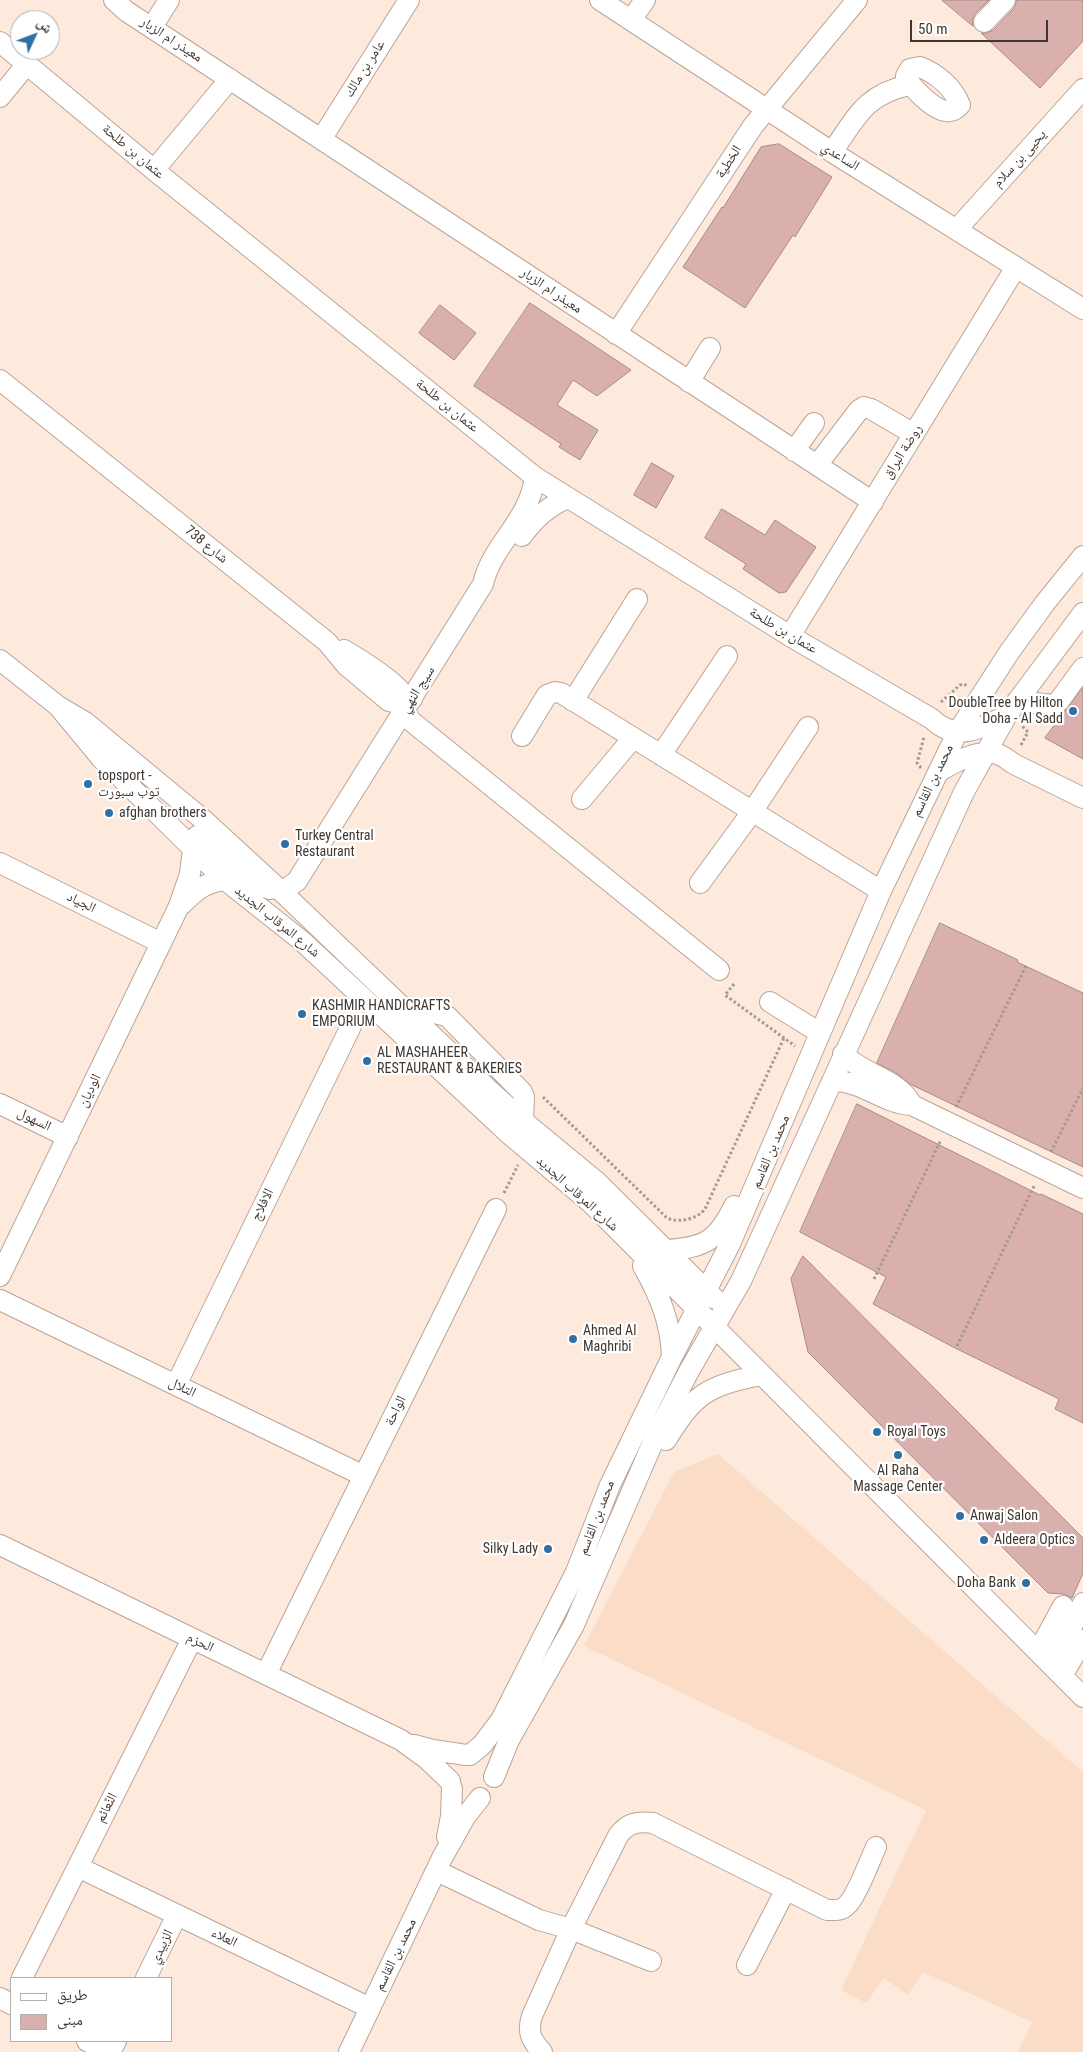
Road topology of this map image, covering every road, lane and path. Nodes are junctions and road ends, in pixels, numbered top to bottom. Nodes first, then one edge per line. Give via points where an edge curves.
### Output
1 (114, 0) edge
2 (169, 0) edge
3 (408, 0) edge
4 (600, 0) edge
5 (645, 0) edge
6 (857, 0) edge
7 (1005, 0) edge
8 (631, 20) junction
9 (984, 22) dead end
10 (152, 28) junction
11 (0, 42) edge
12 (27, 64) junction
13 (230, 79) junction
14 (909, 85) dead end
15 (1083, 89) edge
16 (0, 97) edge
17 (766, 108) junction
18 (322, 138) junction
19 (832, 152) junction
20 (154, 170) junction
21 (957, 229) junction
22 (1016, 267) junction
23 (1083, 309) edge
24 (616, 334) junction
25 (710, 348) dead end
26 (0, 380) edge
27 (689, 382) junction
28 (814, 423) dead end
29 (914, 434) junction
30 (794, 450) junction
31 (817, 465) junction
32 (535, 477) junction
33 (568, 498) junction
34 (873, 502) junction
35 (1083, 556) edge
36 (483, 584) junction
37 (637, 599) dead end
38 (1083, 613) edge
39 (790, 636) junction
40 (727, 656) dead end
41 (0, 660) edge
42 (1083, 668) edge
43 (573, 701) junction
44 (407, 704) junction
45 (58, 706) junction
46 (973, 706) junction
47 (1012, 708) junction
48 (932, 719) junction
49 (808, 727) dead end
50 (957, 732) junction
51 (522, 736) dead end
52 (632, 738) junction
53 (986, 753) junction
54 (661, 755) junction
55 (1013, 764) junction
56 (938, 772) junction
57 (974, 774) junction
58 (1083, 798) edge
59 (582, 799) dead end
60 (752, 812) junction
61 (158, 814) junction
62 (193, 849) junction
63 (0, 864) edge
64 (225, 880) junction
65 (700, 883) dead end
66 (881, 891) junction
67 (282, 892) junction
68 (179, 906) junction
69 (161, 944) junction
70 (719, 970) dead end
71 (771, 1000) dead end
72 (410, 1015) junction
73 (351, 1026) dead end
74 (822, 1030) junction
75 (784, 1038) dead end
76 (843, 1054) junction
77 (832, 1081) junction
78 (1083, 1088) edge
79 (524, 1097) junction
80 (0, 1104) edge
81 (912, 1104) junction
82 (523, 1121) junction
83 (68, 1137) junction
84 (526, 1148) junction
85 (773, 1148) junction
86 (1043, 1168) junction
87 (1083, 1188) edge
88 (496, 1209) joint
89 (631, 1244) junction
90 (665, 1250) junction
91 (0, 1276) edge
92 (707, 1291) junction
93 (0, 1300) edge
94 (726, 1309) junction
95 (698, 1311) junction
96 (715, 1328) junction
97 (957, 1346) dead end
98 (672, 1358) junction
99 (761, 1375) junction
100 (176, 1385) junction
101 (642, 1464) junction
102 (364, 1476) junction
103 (0, 1545) edge
104 (1058, 1603) dead end
105 (1083, 1603) edge
106 (192, 1639) junction
107 (1083, 1640) edge
108 (1035, 1649) junction
109 (1057, 1671) junction
110 (266, 1674) junction
111 (1083, 1697) edge
112 (401, 1740) junction
113 (468, 1755) junction
114 (494, 1777) junction
115 (451, 1785) junction
116 (480, 1798) junction
117 (876, 1847) dead end
118 (440, 1863) junction
119 (78, 1867) junction
120 (786, 1889) junction
121 (178, 1915) junction
122 (571, 1928) junction
123 (651, 1961) dead end
124 (747, 1965) dead end
125 (23, 1977) edge
126 (147, 1977) edge
127 (370, 2008) junction
128 (90, 2042) edge
129 (110, 2052) edge
130 (349, 2052) edge
131 (542, 2052) edge

1 - 10 street, معيذر ام الزبار
2 - 10 street
3 - 18 street, عامر بن مالك
4 - 8 street, الساعدي
5 - 8 street
6 - 17 street, الخطية
7 - 9 street
8 - 17 street, الساعدي
10 - 13 street, معيذر ام الزبار
11 - 12 street, عثمان بن طلحة
12 - 16 street
12 - 20 street, عثمان بن طلحة
13 - 18 street, معيذر ام الزبار
13 - 20 street
14 - 19 street via 889,90 873,99
15 - 21 street, يحيى بن سلام
17 - 19 street, الساعدي
17 - 24 street, الخطية
18 - 24 street, معيذر ام الزبار
19 - 21 street, الساعدي
20 - 32 street, عثمان بن طلحة
21 - 22 street, الساعدي
22 - 23 street, الساعدي
22 - 29 street, روضة البراق
24 - 27 street, معيذر ام الزبار
25 - 27 street
26 - 44 street, شارع 738 via 326,642 366,664 398,688
27 - 30 street, معيذر ام الزبار
28 - 30 street
29 - 31 street via 864,407
29 - 34 street, روضة البراق
30 - 31 street, معيذر ام الزبار
31 - 34 street, معيذر ام الزبار
32 - 33 street, عثمان بن طلحة
32 - 36 street, سيج النهي via 526,509 490,563
33 - 36 street via 538,516 494,575
33 - 39 street, عثمان بن طلحة
34 - 39 street, روضة البراق
35 - 46 street, محمد بن القاسم via 1045,603
36 - 44 street, سيج النهي
37 - 43 street
38 - 47 street, محمد بن القاسم
39 - 48 street, عثمان بن طلحة
40 - 54 street
41 - 45 street, شارع المرقاب الجديد
42 - 47 street via 1053,705
43 - 51 street via 561,693 551,692
43 - 52 street
44 - 67 street, سيج النهي via 297,881
44 - 70 street, شارع 738 via 411,721
45 - 61 street, شارع المرقاب الجديد via 101,758
45 - 67 street, شارع المرقاب الجديد via 85,722 206,822
46 - 48 street
46 - 50 street, محمد بن القاسم
47 - 50 street via 990,724
47 - 53 street, محمد بن القاسم
48 - 50 street, عثمان بن طلحة via 943,728
49 - 60 street
50 - 56 street, محمد بن القاسم
52 - 54 street
52 - 59 street
53 - 55 street via 1001,755
53 - 56 street via 961,760
53 - 57 street, محمد بن القاسم
54 - 60 street
55 - 57 street via 986,768
55 - 58 street
56 - 66 street, محمد بن القاسم
57 - 76 street, محمد بن القاسم
60 - 65 street
60 - 66 street
61 - 62 street, شارع المرقاب الجديد
61 - 67 street via 184,825 253,882
62 - 64 street, شارع المرقاب الجديد
62 - 68 street, الوديان via 190,874
63 - 69 street, الجياد
64 - 68 street, الوديان via 198,888
64 - 84 street, شارع المرقاب الجديد via 307,945
66 - 74 street, محمد بن القاسم
67 - 72 street, شارع المرقاب الجديد
68 - 69 street, الوديان
69 - 83 street, الوديان
71 - 74 street
72 - 79 street via 434,1013 447,1016
72 - 82 street, شارع المرقاب الجديد
73 - 100 street, الافلاج
74 - 85 street, محمد بن القاسم
75 - 79 path via 706,1209 698,1216 678,1221 666,1217 545,1098
76 - 77 street, محمد بن القاسم
76 - 81 street via 854,1065 897,1086
77 - 81 street via 852,1082 894,1101
77 - 94 street, محمد بن القاسم
78 - 86 path
79 - 82 street
80 - 83 street, السهول
81 - 86 street
82 - 90 street, شارع المرقاب الجديد via 597,1182
83 - 91 street, الوديان
84 - 88 path
84 - 89 street, شارع المرقاب الجديد via 571,1184
85 - 90 street via 753,1165 717,1235 699,1246
85 - 92 street, محمد بن القاسم
86 - 87 street
86 - 97 path
88 - 102 street, الواحة
89 - 95 street, شارع المرقاب الجديد
89 - 98 street via 666,1312
90 - 92 street, شارع المرقاب الجديد
92 - 94 street, شارع المرقاب الجديد
92 - 95 street, محمد بن القاسم
93 - 100 street, التلال
94 - 96 street, محمد بن القاسم
95 - 96 street, شارع المرقاب الجديد
95 - 98 street, محمد بن القاسم
96 - 99 street, شارع المرقاب الجديد
96 - 101 street, محمد بن القاسم
98 - 113 street, محمد بن القاسم via 610,1485 576,1572 509,1707 492,1734
99 - 101 street via 726,1382 699,1397 682,1415 658,1453
99 - 108 street, شارع المرقاب الجديد
100 - 102 street, التلال
101 - 114 street, محمد بن القاسم via 574,1625 510,1740
102 - 110 street, الواحة
103 - 106 street, الحزم
104 - 108 street
105 - 109 street
106 - 110 street, الحزم
106 - 119 street, النًعائم
107 - 109 street
108 - 109 street, شارع المرقاب الجديد
109 - 111 street, شارع المرقاب الجديد
110 - 112 street, الحزم
112 - 113 street, الحزم via 432,1750
112 - 115 street, الحزم via 427,1759
113 - 114 street via 484,1759
113 - 115 street via 459,1758 451,1768
114 - 116 street via 490,1790
115 - 116 street via 464,1798
115 - 118 street, محمد بن القاسم via 452,1816
116 - 118 street, محمد بن القاسم via 465,1817
117 - 120 street via 846,1907 827,1910
118 - 122 street via 539,1920
118 - 127 street, محمد بن القاسم
119 - 121 street, العلاء
119 - 125 street, النًعائم
120 - 122 street via 653,1823 639,1821 624,1827 618,1836
120 - 124 street
121 - 126 street, الزبيدي
121 - 127 street, العلاء
122 - 123 street
122 - 131 street via 529,2028 532,2041
127 - 130 street, محمد بن القاسم
128 - 129 street

